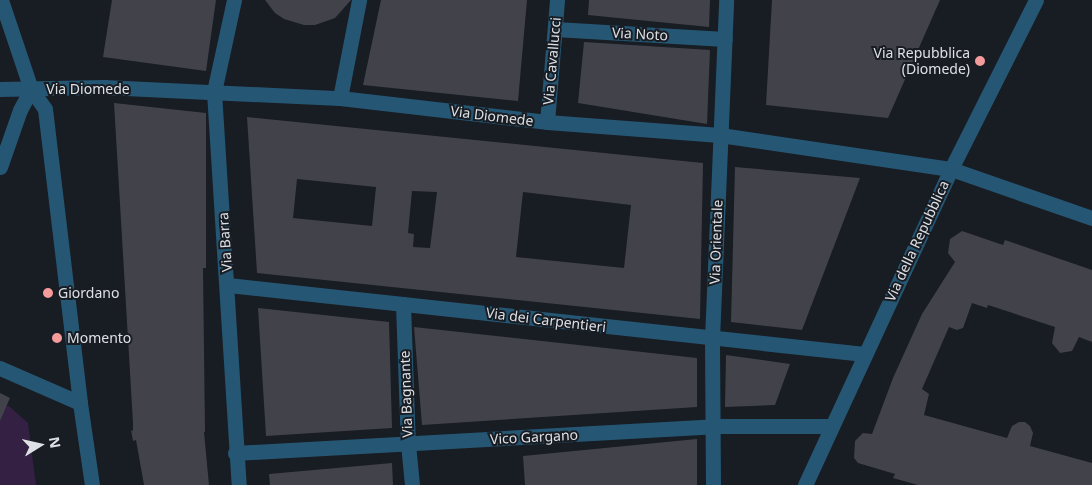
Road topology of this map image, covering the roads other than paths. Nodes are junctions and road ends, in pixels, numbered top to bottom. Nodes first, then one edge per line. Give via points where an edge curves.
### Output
1 (1, 0) edge
2 (234, 0) edge
3 (359, 0) edge
4 (557, 0) edge
5 (726, 0) edge
6 (1036, 0) edge
7 (555, 29) junction
8 (725, 39) junction
9 (0, 89) edge
10 (31, 89) junction
11 (214, 92) junction
12 (340, 98) junction
13 (547, 122) junction
14 (720, 135) junction
15 (0, 167) edge
16 (951, 169) junction
17 (1092, 218) edge
18 (228, 285) junction
19 (403, 304) junction
20 (712, 339) junction
21 (864, 354) junction
22 (0, 368) edge
23 (80, 402) junction
24 (714, 426) junction
25 (832, 426) junction
26 (408, 444) junction
27 (235, 453) junction
28 (92, 485) edge
29 (239, 485) edge
30 (412, 485) edge
31 (713, 485) edge
32 (805, 485) edge

1 - 10 street
2 - 11 street, Via Barra
3 - 12 street
4 - 7 street, Via Cavallucci
5 - 8 street, Via Orientale
6 - 16 street, Via della Repubblica
7 - 8 street, Via Noto
7 - 13 street, Via Cavallucci
8 - 14 street, Via Orientale
9 - 10 street, Via Diomede
10 - 11 street, Via Diomede via 104,87
10 - 15 street
10 - 23 street via 45,109
11 - 12 street, Via Diomede
11 - 18 street, Via Barra
12 - 13 street, Via Diomede
13 - 14 street, Via Diomede
14 - 16 street, Via Diomede
14 - 20 street, Via Orientale
16 - 17 street, Via Diomede
16 - 21 street, Via della Repubblica
18 - 19 street, Via dei Carpentieri
18 - 27 street, Via Barra
19 - 20 street, Via dei Carpentieri
19 - 26 street, Via Bagnante
20 - 21 street, Via dei Carpentieri
20 - 24 street, Via Orientale
21 - 25 street, Via della Repubblica
22 - 23 street
23 - 28 street
24 - 25 street, Vico Gargano
24 - 26 street, Vico Gargano
24 - 31 street, Via Orientale
25 - 32 street, Via della Repubblica
26 - 27 street, Vico Gargano
26 - 30 street, Via Bagnante
27 - 29 street, Via Barra

